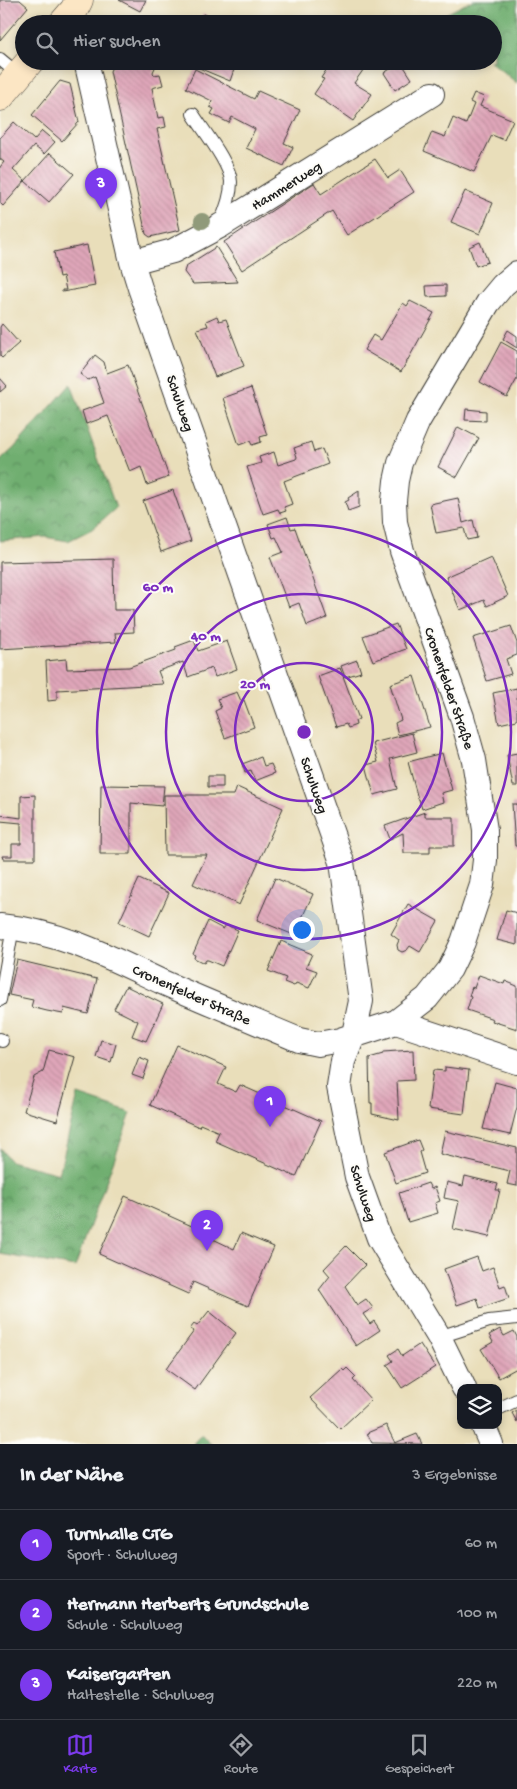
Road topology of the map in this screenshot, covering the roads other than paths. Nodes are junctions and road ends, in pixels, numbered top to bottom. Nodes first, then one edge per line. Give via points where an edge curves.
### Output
1 (15, 66) edge
2 (88, 70) edge
3 (432, 94) dead end
4 (0, 97) edge
5 (193, 114) dead end
6 (220, 226) junction
7 (132, 262) junction
8 (517, 273) edge
9 (6, 927) edge
10 (0, 1000) edge
11 (396, 1022) junction
12 (354, 1034) junction
13 (517, 1062) edge
14 (517, 1318) edge
15 (439, 1337) junction
16 (462, 1384) edge
17 (517, 1400) edge
18 (502, 1407) edge
19 (485, 1429) edge
20 (491, 1444) edge

1 - 4 main road
2 - 7 street, Schulweg
3 - 6 street, Hammerweg
5 - 6 lane via 227,166 231,180 230,195
6 - 7 street, Hammerweg via 173,251
7 - 12 street, Schulweg via 342,862 361,1001
8 - 11 street, Cronenfelder Straße via 488,302 418,421 396,481 395,522 402,551 462,717 474,760 485,830 485,860 482,885 463,942 450,969 427,998
9 - 10 lane
9 - 12 street, Cronenfelder Straße via 62,938 94,949 299,1040 318,1044
11 - 12 street, Cronenfelder Straße
11 - 13 street
12 - 15 street, Schulweg via 343,1061 339,1087 357,1176 379,1238
14 - 15 lane via 488,1322
15 - 16 street, Schulweg
17 - 18 lane
19 - 20 street

